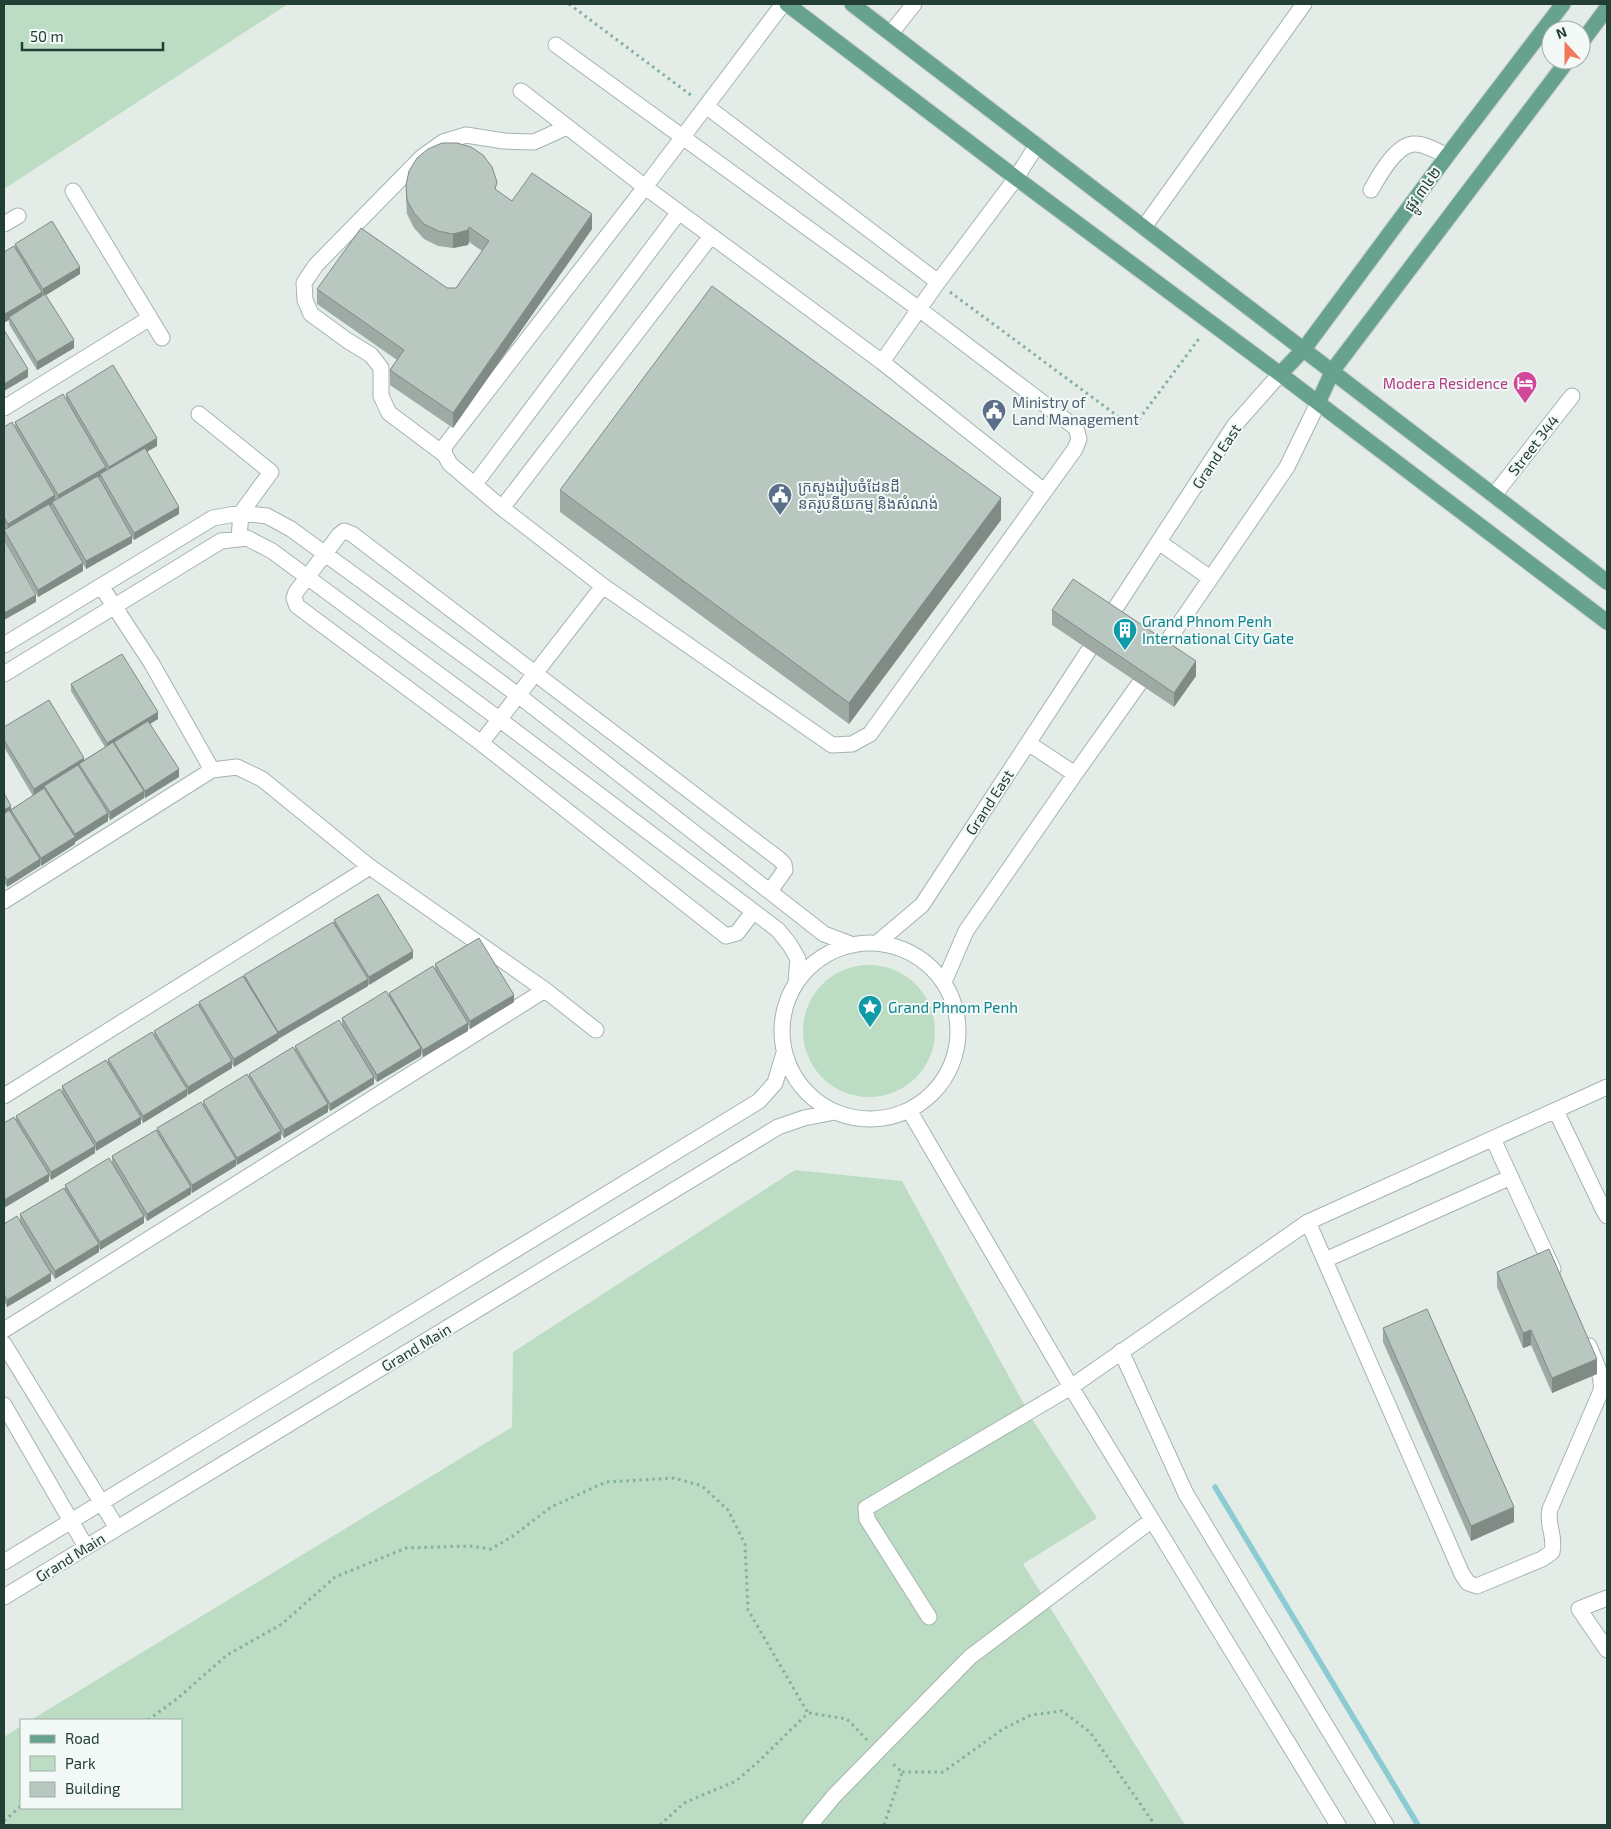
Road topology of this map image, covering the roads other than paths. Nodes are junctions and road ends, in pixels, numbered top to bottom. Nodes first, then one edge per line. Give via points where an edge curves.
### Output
1 (783, 4) edge
2 (787, 4) edge
3 (852, 4) edge
4 (914, 4) edge
5 (1304, 4) edge
6 (1563, 4) edge
7 (1607, 8) edge
8 (1591, 30) edge
9 (891, 33) junction
10 (556, 44) dead end
11 (1560, 70) edge
12 (520, 91) dead end
13 (706, 106) junction
14 (567, 127) junction
15 (682, 137) junction
16 (1037, 145) junction
17 (1447, 156) junction
18 (1016, 178) junction
19 (645, 187) junction
20 (1371, 190) dead end
21 (73, 191) dead end
22 (679, 212) junction
23 (18, 216) dead end
24 (4, 224) edge
25 (1144, 227) junction
26 (711, 236) junction
27 (938, 282) junction
28 (919, 309) junction
29 (150, 318) junction
30 (162, 338) dead end
31 (1304, 349) junction
32 (882, 362) junction
33 (1333, 370) junction
34 (1280, 374) junction
35 (1572, 396) dead end
36 (1318, 403) junction
37 (4, 408) edge
38 (199, 414) dead end
39 (445, 455) junction
40 (475, 484) junction
41 (1044, 491) junction
42 (1494, 495) junction
43 (502, 508) junction
44 (241, 513) junction
45 (239, 538) junction
46 (1158, 542) junction
47 (325, 553) junction
48 (307, 577) junction
49 (1210, 578) junction
50 (1607, 582) edge
51 (101, 586) junction
52 (603, 586) junction
53 (113, 607) junction
54 (1109, 618) edge
55 (1607, 622) edge
56 (4, 645) edge
57 (1089, 650) edge
58 (1160, 652) edge
59 (4, 674) edge
60 (535, 674) junction
61 (1139, 684) edge
62 (518, 695) junction
63 (499, 719) junction
64 (481, 743) junction
65 (1028, 743) junction
66 (212, 770) junction
67 (1074, 774) junction
68 (370, 867) junction
69 (770, 891) junction
70 (4, 901) edge
71 (753, 912) junction
72 (877, 943) junction
73 (853, 945) junction
74 (796, 982) junction
75 (944, 982) junction
76 (545, 990) junction
77 (596, 1030) dead end
78 (784, 1053) junction
79 (1607, 1087) edge
80 (4, 1096) edge
81 (909, 1110) junction
82 (1556, 1111) junction
83 (835, 1112) junction
84 (1493, 1139) junction
85 (1511, 1177) junction
86 (1607, 1216) edge
87 (1308, 1222) junction
88 (1325, 1260) junction
89 (1560, 1284) edge
90 (1581, 1329) edge
91 (4, 1330) edge
92 (4, 1344) edge
93 (1121, 1351) junction
94 (1070, 1386) junction
95 (4, 1405) edge
96 (101, 1503) junction
97 (1152, 1520) junction
98 (70, 1522) junction
99 (117, 1528) junction
100 (86, 1547) junction
101 (4, 1562) edge
102 (4, 1597) edge
103 (1607, 1598) edge
104 (929, 1617) dead end
105 (1607, 1650) edge
106 (810, 1825) edge
107 (1338, 1825) edge
108 (1386, 1825) edge

1 - 13 street
2 - 18 main road
3 - 9 main road
4 - 9 street
5 - 25 street
6 - 17 main road, ផ្លូវ ៣៤២
7 - 8 main road
9 - 16 main road
10 - 15 street
11 - 33 main road
12 - 14 street
13 - 15 street
13 - 27 street
14 - 19 street
14 - 39 street via 534,142 466,135 443,142 422,157 316,265 304,283 305,300 311,314 371,355 381,368 381,396 390,413
15 - 19 street
15 - 28 street
16 - 18 street
16 - 25 main road
17 - 20 street via 1412,144 1396,152
17 - 31 main road, ផ្លូវ ៣៤២
18 - 27 street
18 - 34 main road
19 - 22 street
19 - 39 street via 444,447
21 - 29 street
22 - 26 street
22 - 40 street
23 - 24 street
25 - 31 main road
26 - 32 street
26 - 43 street
27 - 28 street
28 - 32 street
28 - 41 street via 1076,428 1079,439 1075,449
29 - 30 street
29 - 37 street
31 - 33 main road
31 - 34 main road, ផ្លូវ ៣៤២
32 - 41 street
33 - 36 main road
33 - 42 main road
34 - 36 main road
34 - 46 street, Grand East via 1234,426
35 - 42 street, Street 344
36 - 49 street via 1287,467
36 - 55 main road
38 - 44 street via 271,472
39 - 40 street via 450,464
40 - 43 street
41 - 52 street via 870,734 852,744 832,745
42 - 50 main road
43 - 52 street
44 - 45 street
44 - 47 street via 267,516
44 - 51 street via 213,518
45 - 48 street via 247,538 272,551
45 - 53 street via 221,540
46 - 49 street
46 - 54 street, Grand East
47 - 48 street
47 - 60 street via 339,534 344,531 352,534
47 - 62 street
48 - 63 street
48 - 64 street via 296,592 297,606
49 - 58 street
51 - 53 street
51 - 56 street
52 - 60 street
53 - 59 street
53 - 66 street via 152,664
57 - 65 street, Grand East
60 - 62 street
60 - 69 street via 779,859 785,870
61 - 67 street
62 - 63 street
62 - 69 street
63 - 64 street
63 - 71 street
64 - 71 street via 726,936 738,933
65 - 67 street
65 - 72 street, Grand East via 922,905
66 - 68 street via 237,767 262,780
66 - 70 street
67 - 75 street via 966,931
68 - 76 street
68 - 80 street
69 - 73 street via 824,934
71 - 74 street via 778,930 790,945 798,960
72 - 73 street
72 - 75 street via 902,949 924,961
73 - 74 street via 827,954 806,969
74 - 78 street via 782,1022
75 - 81 street via 954,1002 958,1026 956,1052 934,1092
76 - 77 street
76 - 91 street
78 - 83 street via 797,1081 813,1099
78 - 96 street, Grand Main via 776,1083 758,1101
79 - 82 street
81 - 83 street via 885,1118 859,1118
81 - 94 street
82 - 84 street
82 - 86 street
83 - 99 street, Grand Main via 778,1127
84 - 85 street
84 - 87 street
85 - 88 street
85 - 89 street
87 - 88 street
87 - 93 street
88 - 90 street via 1462,1574 1468,1583 1477,1586 1552,1552 1554,1542 1547,1520 1550,1509 1601,1391 1597,1365
92 - 96 street
93 - 94 street
93 - 108 street via 1186,1494
94 - 97 street
94 - 104 street via 866,1508 867,1519
95 - 98 street
96 - 98 street, Grand Main
96 - 99 street
97 - 106 street via 970,1657 834,1796
97 - 107 street
98 - 100 street
98 - 101 street, Grand Main
99 - 100 street, Grand Main
100 - 102 street, Grand Main
103 - 105 street via 1579,1610

